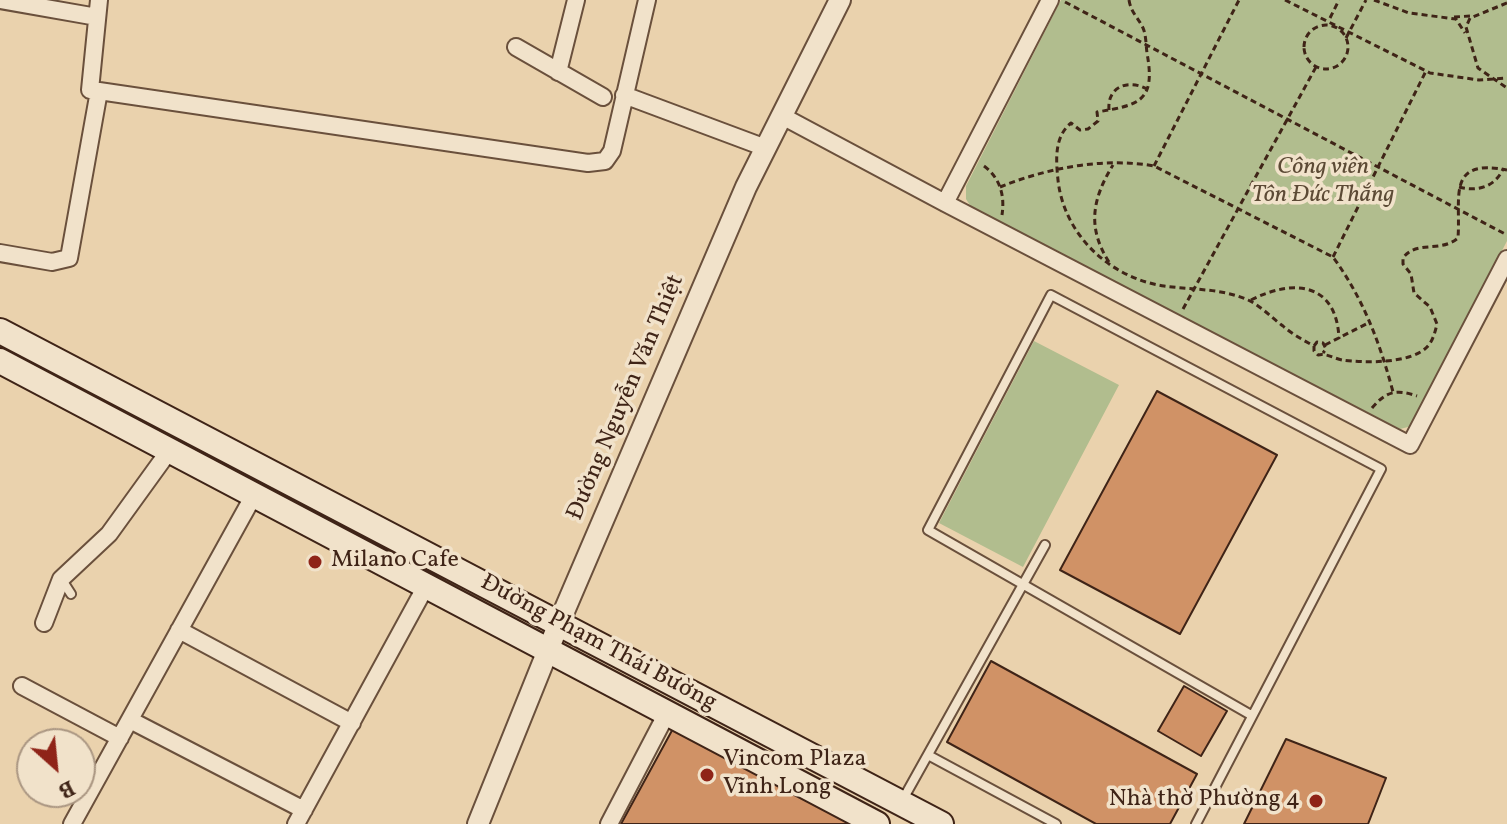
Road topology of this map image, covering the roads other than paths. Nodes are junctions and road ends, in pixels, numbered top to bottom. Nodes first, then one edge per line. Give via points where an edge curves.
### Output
1 (0, 0) edge
2 (576, 0) edge
3 (647, 0) edge
4 (840, 0) edge
5 (1050, 0) edge
6 (98, 8) edge
7 (516, 47) dead end
8 (558, 72) junction
9 (99, 91) junction
10 (624, 95) junction
11 (603, 97) dead end
12 (782, 116) junction
13 (766, 148) junction
14 (945, 203) junction
15 (0, 253) edge
16 (1507, 259) edge
17 (0, 331) edge
18 (0, 361) edge
19 (169, 451) junction
20 (269, 471) junction
21 (254, 495) junction
22 (1045, 545) dead end
23 (61, 579) junction
24 (1023, 585) junction
25 (426, 586) junction
26 (71, 594) dead end
27 (44, 623) dead end
28 (559, 623) junction
29 (179, 630) junction
30 (550, 651) junction
31 (22, 686) dead end
32 (667, 713) junction
33 (1251, 715) junction
34 (130, 720) junction
35 (352, 723) junction
36 (120, 738) junction
37 (928, 755) junction
38 (901, 802) junction
39 (300, 817) edge
40 (1037, 820) edge
41 (72, 824) edge
42 (478, 824) edge
43 (609, 824) edge
44 (877, 824) edge
45 (941, 824) edge
46 (1056, 824) edge
47 (1196, 824) edge

1 - 6 street
2 - 8 street
3 - 10 street
4 - 12 street, Đường Nguyễn Văn Thiệt
5 - 14 street
6 - 9 street via 90,90
7 - 8 street
8 - 11 street
9 - 10 street via 588,163 605,161 612,151
9 - 15 street via 69,258 52,262
10 - 13 street
12 - 13 street, Đường Nguyễn Văn Thiệt
12 - 14 street
13 - 28 street, Đường Nguyễn Văn Thiệt
14 - 16 street via 1410,445
17 - 20 main road, Đường Phạm Thái Bường
18 - 19 main road, Đường Phạm Thái Bường
19 - 21 main road, Đường Phạm Thái Bường
19 - 23 street via 109,534
20 - 21 main road
20 - 28 main road, Đường Phạm Thái Bường
21 - 25 main road, Đường Phạm Thái Bường
21 - 29 street
22 - 24 lane
23 - 26 lane
23 - 27 street
24 - 33 lane
24 - 33 lane via 928,530 1051,295 1381,469
24 - 37 lane
25 - 30 main road, Đường Phạm Thái Bường
25 - 35 street
28 - 30 street, Đường Nguyễn Văn Thiệt
28 - 38 main road, Đường Phạm Thái Bường
29 - 34 street
29 - 35 street
30 - 32 main road, Đường Phạm Thái Bường
30 - 42 street, Đường Nguyễn Văn Thiệt
31 - 36 street
32 - 43 street
32 - 44 main road, Đường Phạm Thái Bường
33 - 47 lane
34 - 36 street
34 - 39 street
35 - 39 street
36 - 41 street
37 - 38 lane
37 - 40 lane
38 - 45 main road, Đường Phạm Thái Bường
40 - 46 lane

